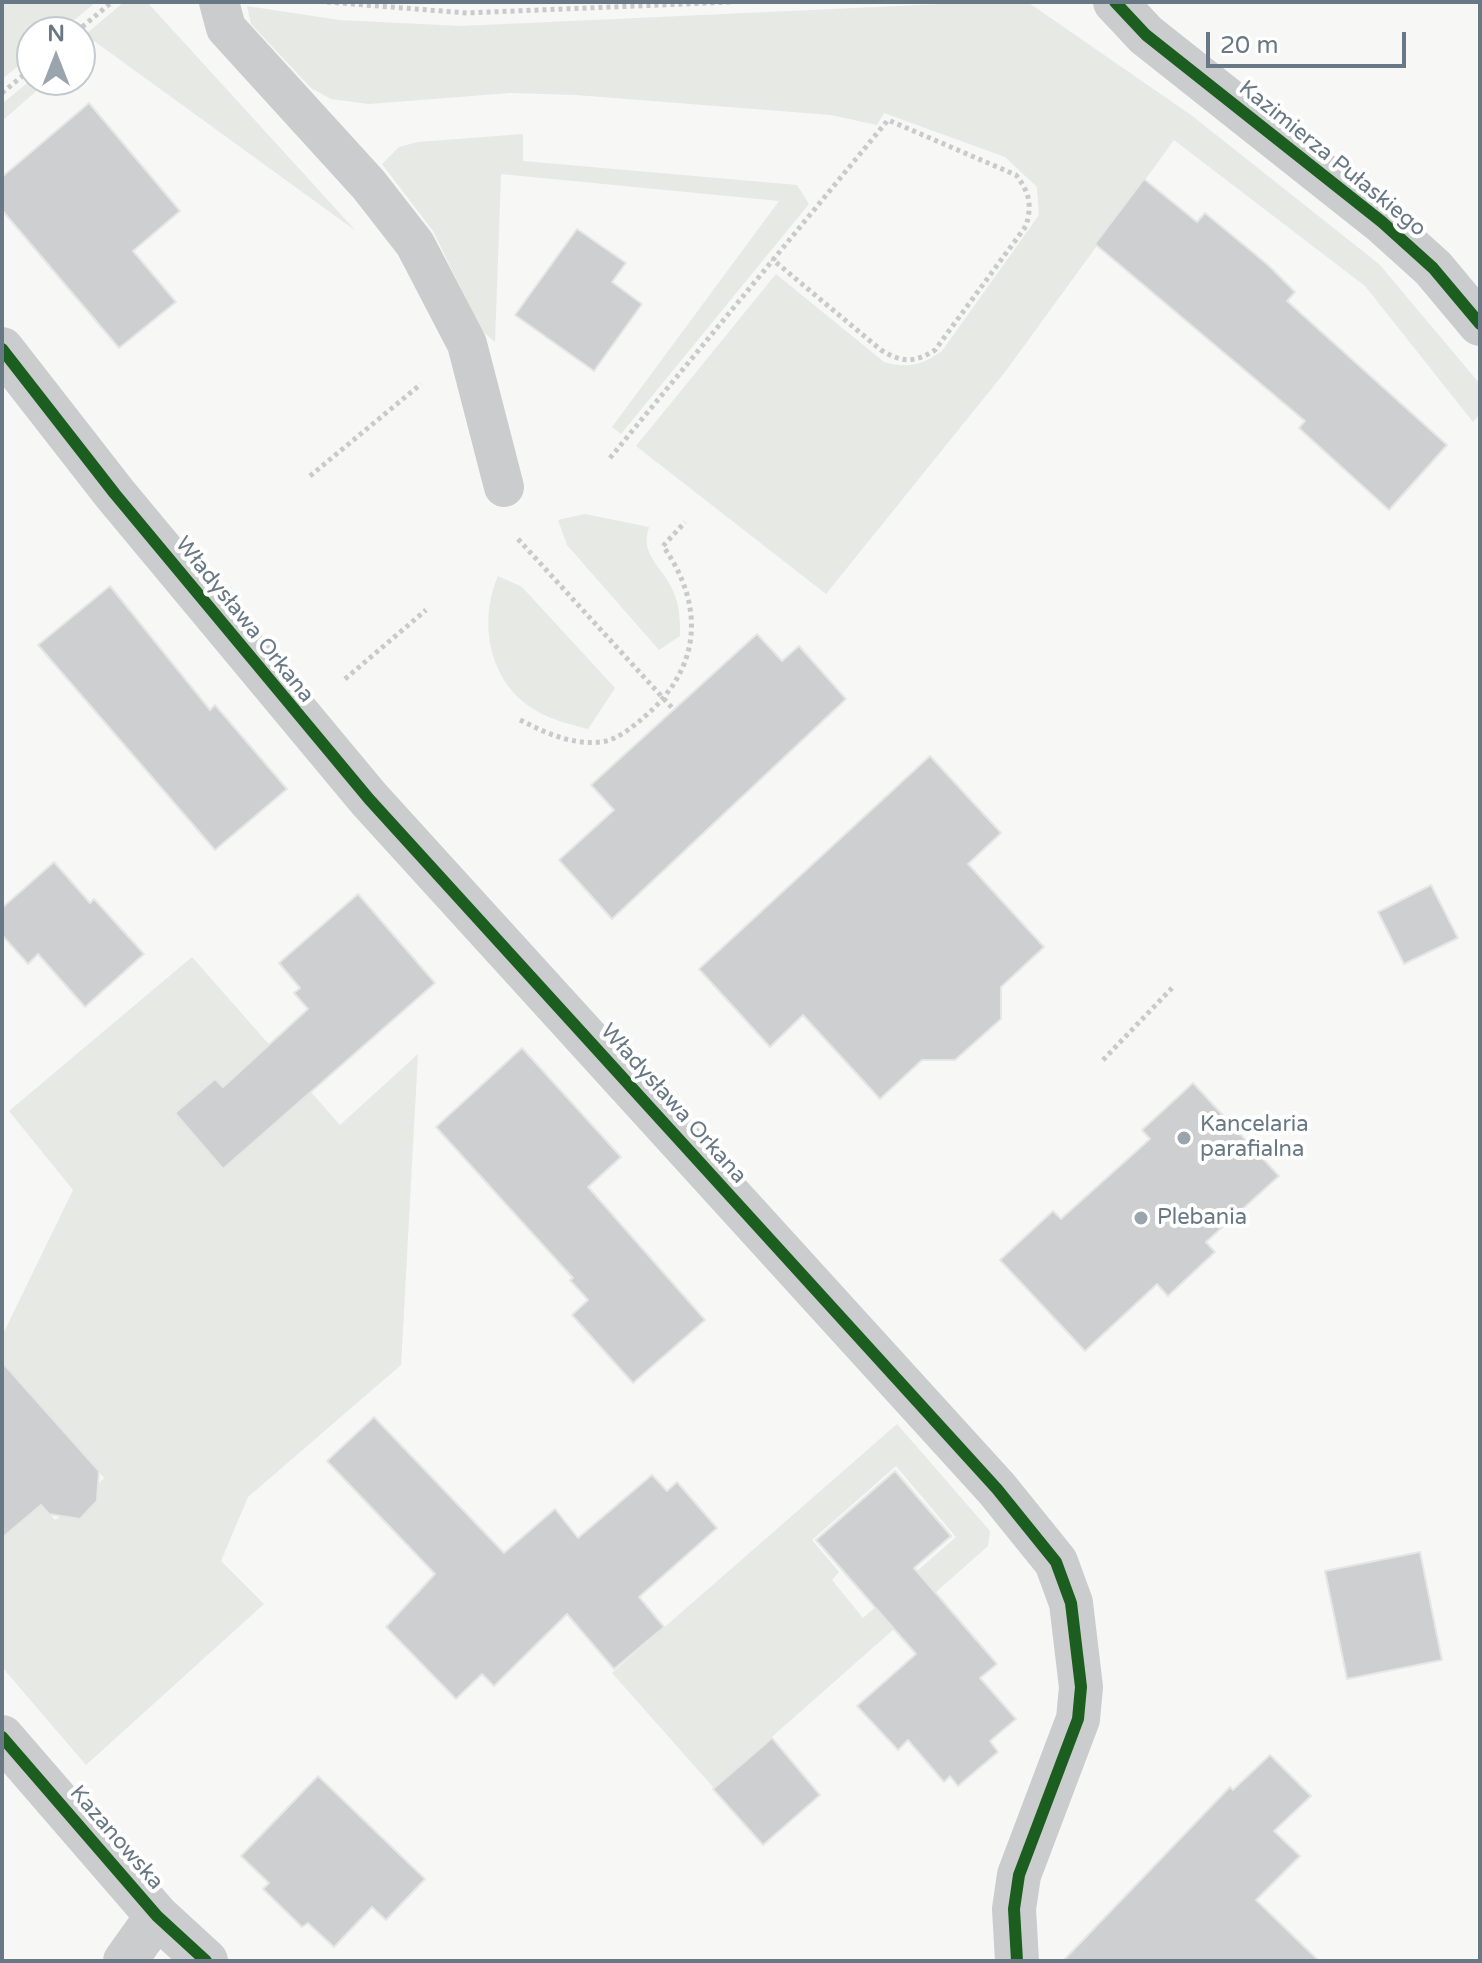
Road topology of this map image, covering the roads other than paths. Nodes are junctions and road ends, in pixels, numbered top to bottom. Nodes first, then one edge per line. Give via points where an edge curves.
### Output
1 (219, 2) edge
2 (1115, 2) edge
3 (1480, 324) edge
4 (2, 349) edge
5 (504, 487) dead end
6 (2, 1737) edge
7 (157, 1916) junction
8 (125, 1961) edge
9 (206, 1961) edge
10 (1017, 1961) edge

1 - 5 lane via 226,28 369,185 415,244 467,344
2 - 3 street, Kazimierza Pułaskiego via 1146,35 1382,222 1433,268
4 - 10 street, Władysława Orkana via 299,719 997,1489 1056,1562 1071,1603 1081,1691 1078,1719 1019,1875 1014,1909
6 - 7 street, Kazanowska
7 - 8 street
7 - 9 street, Kazanowska

